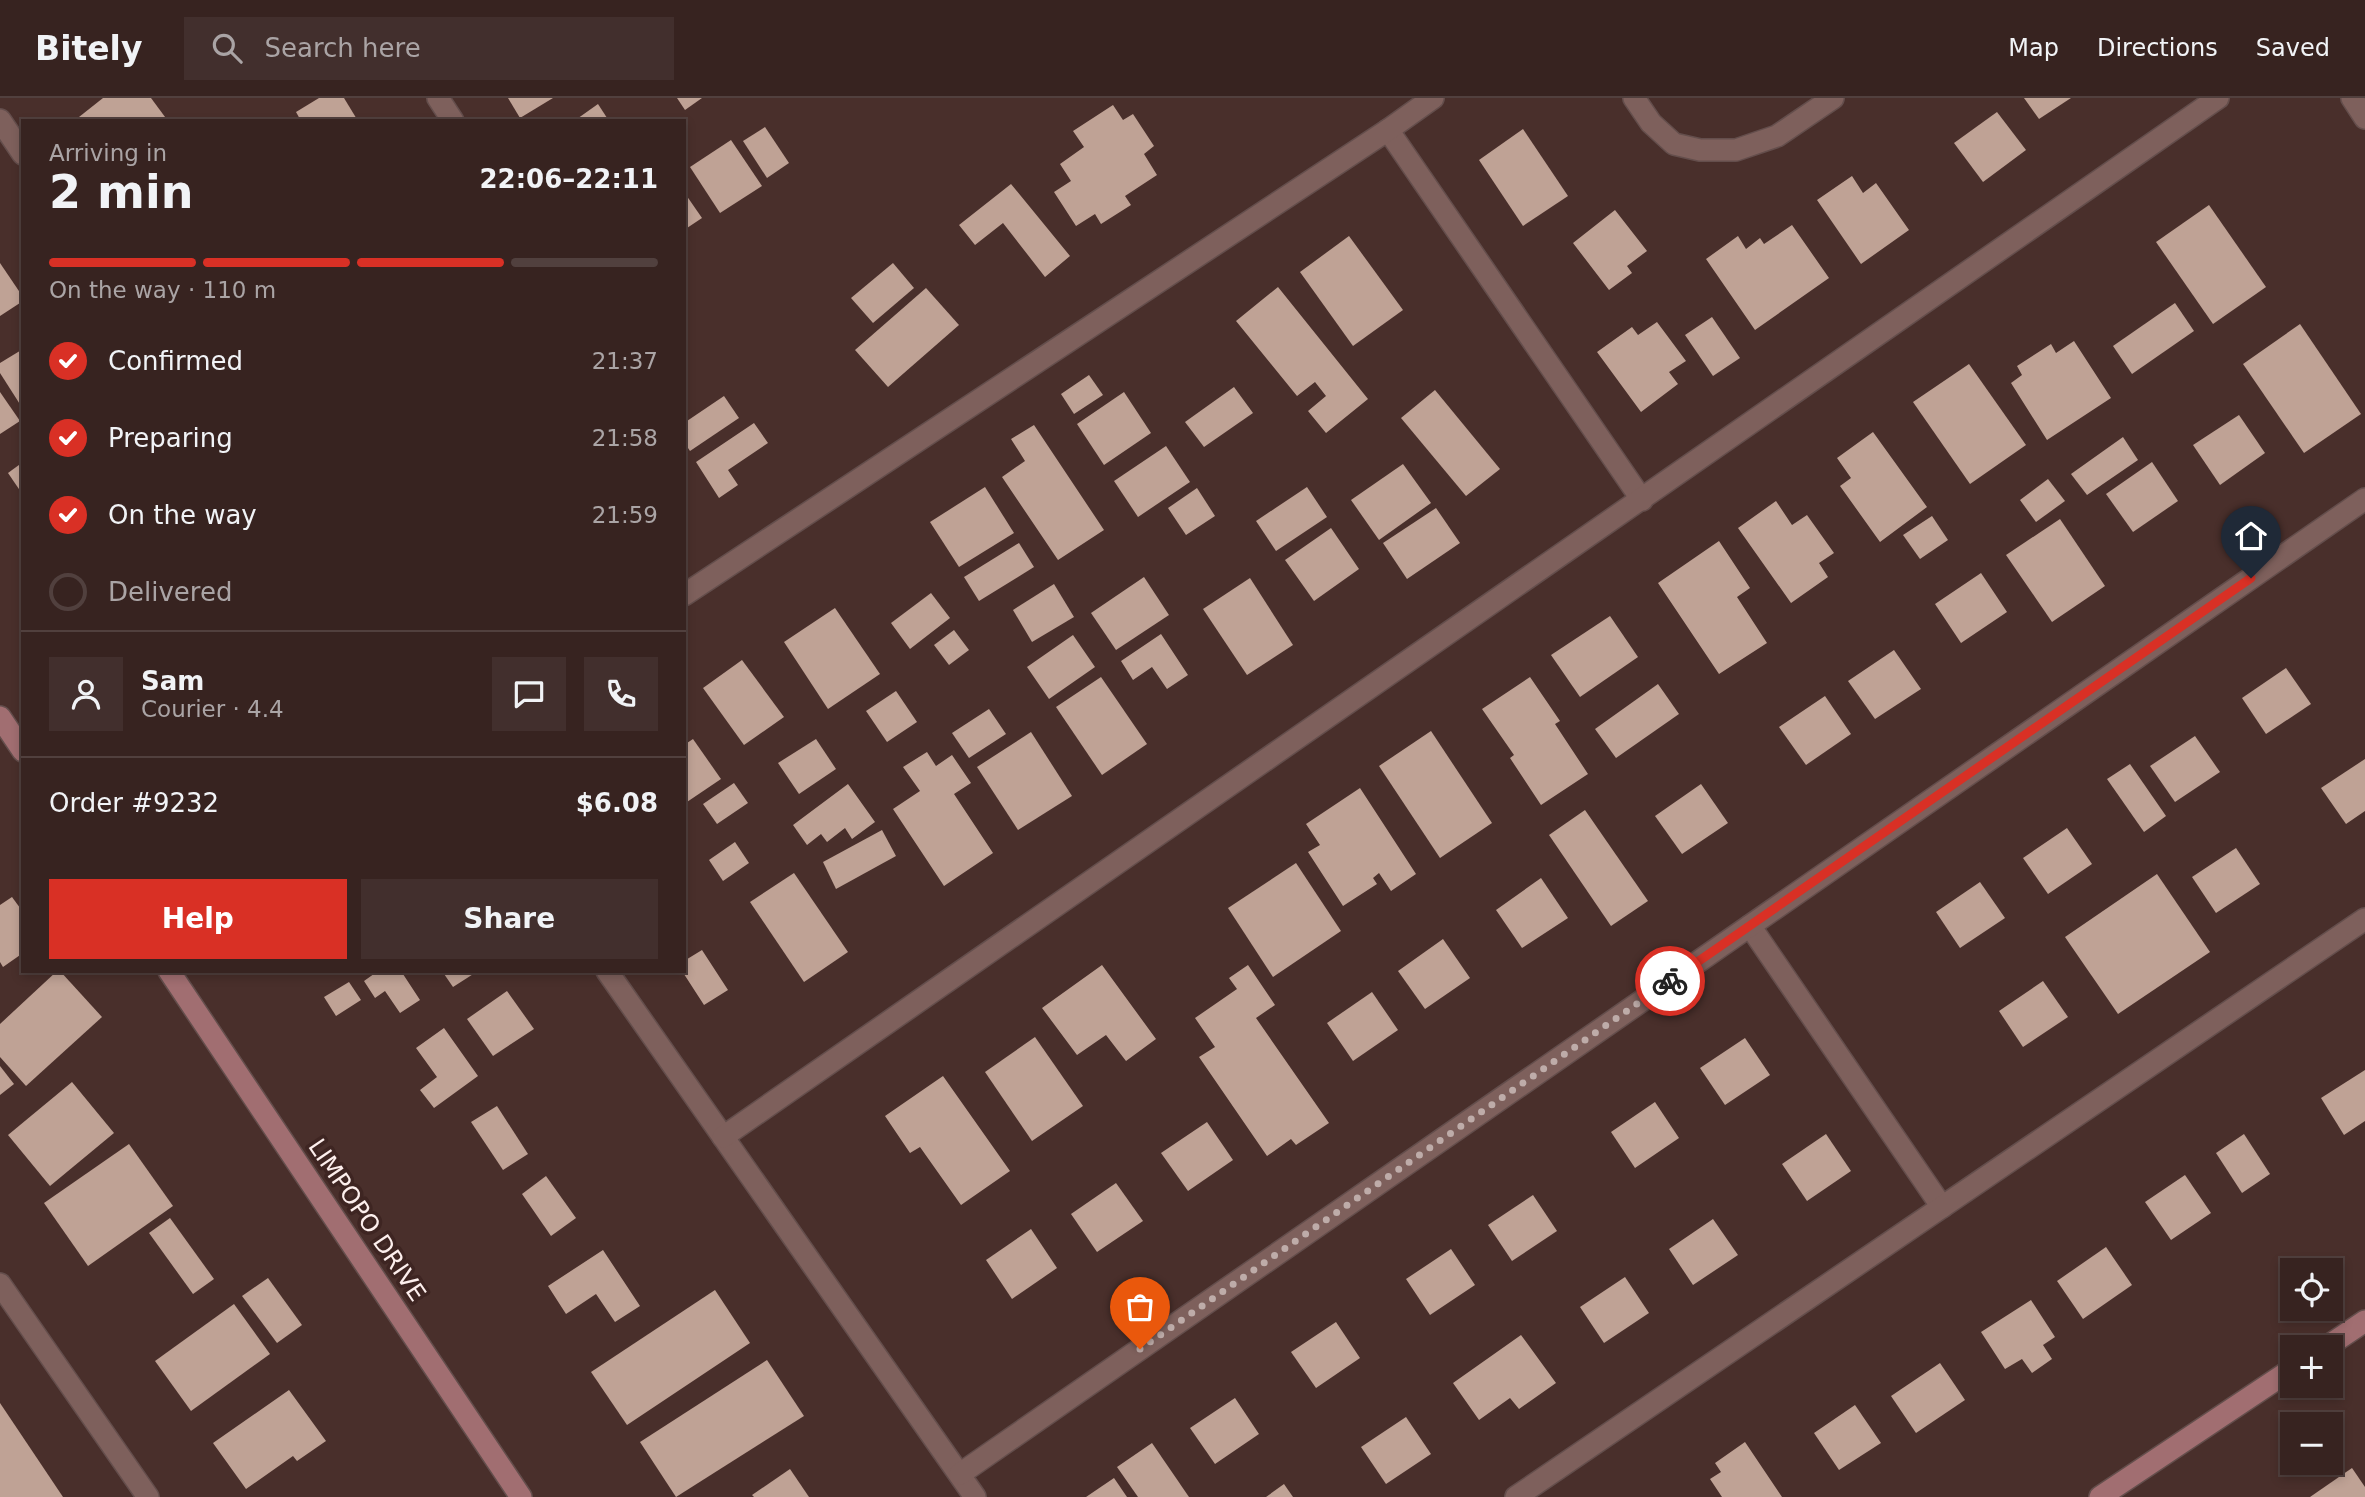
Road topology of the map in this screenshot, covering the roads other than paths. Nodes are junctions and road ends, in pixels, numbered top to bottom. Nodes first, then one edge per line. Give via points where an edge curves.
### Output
1 (438, 98) edge
2 (1433, 98) edge
3 (1634, 98) edge
4 (1833, 98) edge
5 (2218, 98) edge
6 (2352, 98) edge
7 (2365, 118) edge
8 (452, 119) edge
9 (0, 120) edge
10 (1388, 130) junction
11 (21, 151) edge
12 (2365, 499) edge
13 (1642, 500) junction
14 (686, 595) edge
15 (0, 717) edge
16 (21, 748) edge
17 (2365, 919) edge
18 (1750, 926) junction
19 (170, 973) edge
20 (608, 973) edge
21 (723, 1137) junction
22 (1942, 1206) junction
23 (0, 1284) edge
24 (2365, 1321) edge
25 (2343, 1336) edge
26 (2280, 1377) edge
27 (960, 1474) junction
28 (148, 1497) edge
29 (521, 1497) edge
30 (975, 1497) edge
31 (1516, 1497) edge
32 (2100, 1497) edge

1 - 8 street
2 - 10 street
3 - 4 street via 1651,123 1675,144 1700,150 1737,150 1777,136
5 - 13 street
6 - 7 street
9 - 11 street
10 - 13 street
10 - 14 street
12 - 18 street
13 - 21 street
15 - 16 street
17 - 22 street
18 - 22 street
18 - 27 street
19 - 29 street, LIMPOPO DRIVE
20 - 21 street
21 - 27 street
22 - 31 street
23 - 28 street
24 - 25 street
26 - 32 street
27 - 30 street

